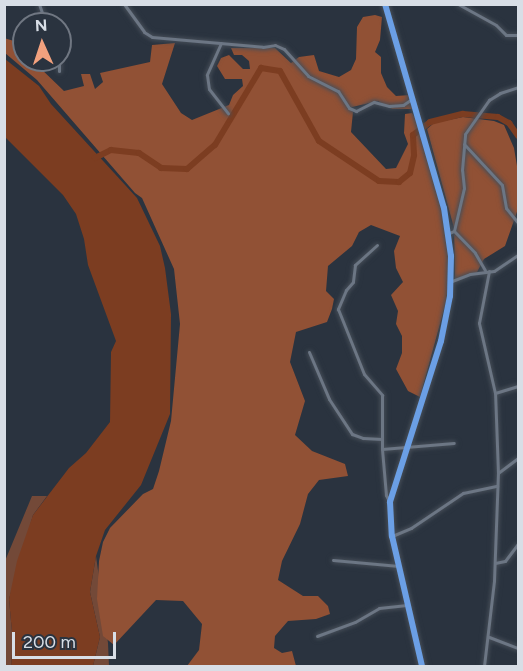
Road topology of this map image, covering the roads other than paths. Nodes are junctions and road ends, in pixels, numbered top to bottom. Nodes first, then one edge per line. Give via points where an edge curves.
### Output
1 (124, 4) edge
2 (385, 4) edge
3 (458, 4) edge
4 (519, 35) edge
5 (221, 43) junction
6 (519, 87) edge
7 (412, 99) junction
8 (228, 114) dead end
9 (464, 144) junction
10 (519, 222) edge
11 (452, 232) junction
12 (377, 245) dead end
13 (519, 255) edge
14 (487, 271) junction
15 (452, 281) junction
16 (309, 352) dead end
17 (519, 386) edge
18 (495, 393) junction
19 (382, 439) junction
20 (454, 443) dead end
21 (382, 449) junction
22 (406, 449) junction
23 (519, 459) edge
24 (498, 473) junction
25 (497, 486) junction
26 (390, 502) junction
27 (392, 536) junction
28 (519, 544) edge
29 (333, 560) dead end
30 (495, 562) junction
31 (399, 566) junction
32 (406, 605) junction
33 (317, 636) dead end
34 (489, 637) junction
35 (519, 648) edge
36 (422, 666) edge
37 (484, 666) edge

1 - 5 street via 152,37
2 - 7 highway
3 - 4 street via 506,35
5 - 7 street via 275,45 308,76 338,91 349,108 356,111 374,102 404,105
5 - 8 street via 207,75 209,89
6 - 9 street via 489,100 472,121
7 - 11 highway
9 - 10 street via 502,185 506,208
9 - 11 street via 464,188
11 - 14 street via 475,253
11 - 15 highway
12 - 19 street via 356,265 353,282 338,309 364,374 382,395
13 - 14 street via 500,268
14 - 15 street
14 - 18 street via 479,322
15 - 22 highway via 441,341
16 - 19 street via 329,399 352,434
17 - 18 street
18 - 24 street
19 - 21 street
20 - 22 street
21 - 22 street
21 - 26 street
22 - 26 highway
23 - 24 street
24 - 25 street
25 - 27 street via 463,493
25 - 30 street
26 - 27 highway
27 - 31 highway
28 - 30 street via 505,561
29 - 31 street
30 - 34 street
31 - 32 highway
32 - 33 street via 379,608
32 - 36 highway
34 - 35 street
34 - 37 street

